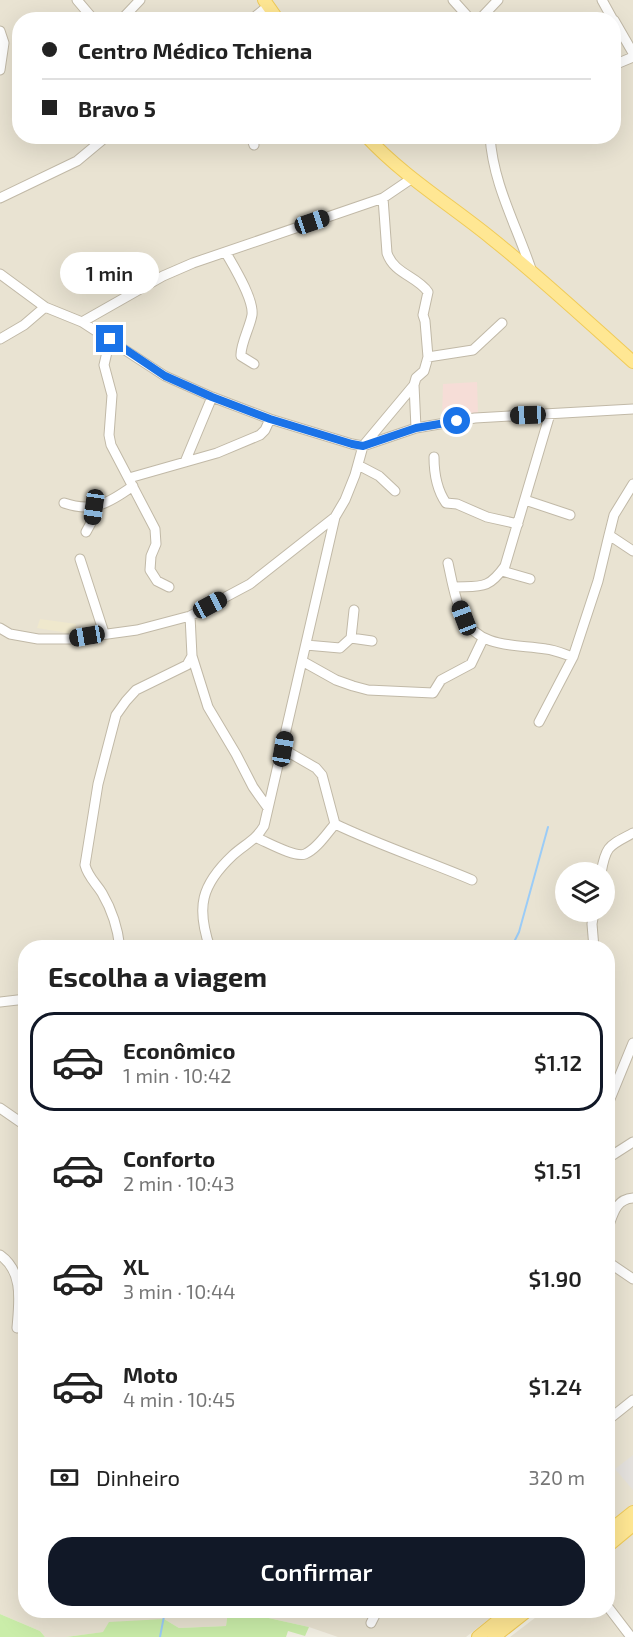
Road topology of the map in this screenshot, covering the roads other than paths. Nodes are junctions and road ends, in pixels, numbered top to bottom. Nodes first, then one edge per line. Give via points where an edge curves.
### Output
1 (77, 0) edge
2 (140, 0) edge
3 (498, 0) edge
4 (87, 12) edge
5 (129, 12) edge
6 (487, 12) edge
7 (0, 31) edge
8 (621, 34) edge
9 (633, 55) edge
10 (0, 70) edge
11 (97, 144) edge
12 (373, 144) edge
13 (491, 144) edge
14 (411, 179) junction
15 (0, 198) edge
16 (383, 198) junction
17 (226, 253) junction
18 (532, 272) junction
19 (0, 274) edge
20 (45, 307) junction
21 (82, 322) junction
22 (502, 322) dead end
23 (0, 339) edge
24 (110, 339) junction
25 (428, 357) junction
26 (633, 362) edge
27 (254, 364) dead end
28 (414, 385) junction
29 (212, 397) junction
30 (633, 409) edge
31 (550, 414) junction
32 (270, 419) junction
33 (416, 428) junction
34 (363, 446) junction
35 (434, 457) dead end
36 (185, 462) junction
37 (358, 465) junction
38 (131, 482) junction
39 (633, 484) edge
40 (395, 491) dead end
41 (525, 500) junction
42 (64, 503) dead end
43 (94, 507) junction
44 (570, 514) dead end
45 (334, 517) junction
46 (518, 524) junction
47 (86, 532) dead end
48 (609, 535) junction
49 (633, 551) edge
50 (80, 559) dead end
51 (448, 563) dead end
52 (502, 571) junction
53 (530, 579) dead end
54 (454, 587) junction
55 (169, 588) dead end
56 (354, 610) dead end
57 (190, 616) junction
58 (0, 628) edge
59 (104, 633) junction
60 (351, 638) junction
61 (483, 639) junction
62 (372, 641) dead end
63 (306, 645) junction
64 (192, 656) junction
65 (573, 657) junction
66 (302, 661) junction
67 (539, 722) dead end
68 (283, 749) junction
69 (268, 808) junction
70 (335, 824) junction
71 (633, 833) edge
72 (257, 838) junction
73 (603, 862) edge
74 (472, 880) dead end
75 (592, 922) edge
76 (119, 940) edge
77 (208, 940) edge
78 (593, 940) edge
79 (18, 1000) edge
80 (0, 1002) edge
81 (633, 1043) edge
82 (615, 1087) edge
83 (0, 1108) edge
84 (18, 1120) edge
85 (633, 1142) edge
86 (615, 1154) edge
87 (633, 1198) edge
88 (615, 1210) edge
89 (0, 1255) edge
90 (615, 1267) edge
91 (618, 1269) junction
92 (615, 1270) edge
93 (631, 1275) edge
94 (18, 1284) edge
95 (18, 1310) edge
96 (17, 1328) dead end
97 (633, 1400) edge
98 (615, 1414) edge
99 (633, 1512) edge
100 (633, 1525) edge
101 (615, 1526) edge
102 (615, 1540) edge
103 (615, 1616) edge
104 (374, 1618) edge
105 (501, 1618) edge
106 (518, 1618) edge
107 (371, 1623) dead end
108 (478, 1637) edge
109 (494, 1637) edge
110 (631, 1637) edge

1 - 4 street
2 - 5 street
3 - 6 street
7 - 10 street via 4,43
8 - 9 street
11 - 15 street via 77,161
12 - 14 main road
13 - 18 street via 498,185
14 - 16 street
14 - 18 main road
16 - 17 street
16 - 25 street via 390,261 428,292 423,315
17 - 21 street via 163,276
17 - 27 street via 252,305 240,353
18 - 26 main road
19 - 20 street
20 - 21 street
20 - 23 street
21 - 24 street
22 - 25 street via 473,350
24 - 29 street via 165,376
24 - 38 street via 104,365 112,395 110,435 116,456
25 - 28 street
28 - 33 street
28 - 34 street
29 - 32 street
29 - 36 street
30 - 31 street
31 - 33 street via 485,417
31 - 41 street
32 - 34 street
32 - 36 street via 260,435
33 - 34 street
34 - 37 street
35 - 46 street via 437,482 446,503
36 - 38 street
37 - 40 street
37 - 45 street
38 - 43 street via 110,500
38 - 55 street via 155,529 150,570
39 - 48 street via 614,515
41 - 44 street
41 - 46 street
42 - 43 street via 78,508
43 - 47 street
45 - 57 street via 250,584
45 - 63 street
46 - 52 street
48 - 49 street
48 - 65 street
50 - 59 street
51 - 54 street
52 - 53 street
52 - 54 street via 494,582
54 - 61 street via 464,618
56 - 60 street
57 - 59 street via 138,630
57 - 64 street
58 - 59 street via 38,639
60 - 62 street
60 - 63 street via 340,648
61 - 65 street via 550,649
61 - 66 street via 471,664 441,680 433,693 368,690 336,680
63 - 66 street
64 - 69 street via 208,706
64 - 76 street via 187,665 136,690 126,701 116,715 98,784 85,865 104,896
65 - 67 street
66 - 68 street
68 - 69 street
68 - 70 street via 322,775
69 - 72 street
70 - 72 street via 312,850 299,855
70 - 74 street
71 - 73 street via 608,848
72 - 77 street via 234,854 214,875 205,892 202,913
75 - 78 street
79 - 80 street
81 - 82 street
83 - 84 street
85 - 86 street
87 - 88 street via 623,1200
89 - 94 street via 9,1261
90 - 91 street
91 - 92 street
91 - 93 street
95 - 96 street
97 - 98 street
99 - 101 main road
100 - 102 main road
103 - 110 street
104 - 107 street
105 - 108 main road
106 - 109 main road

